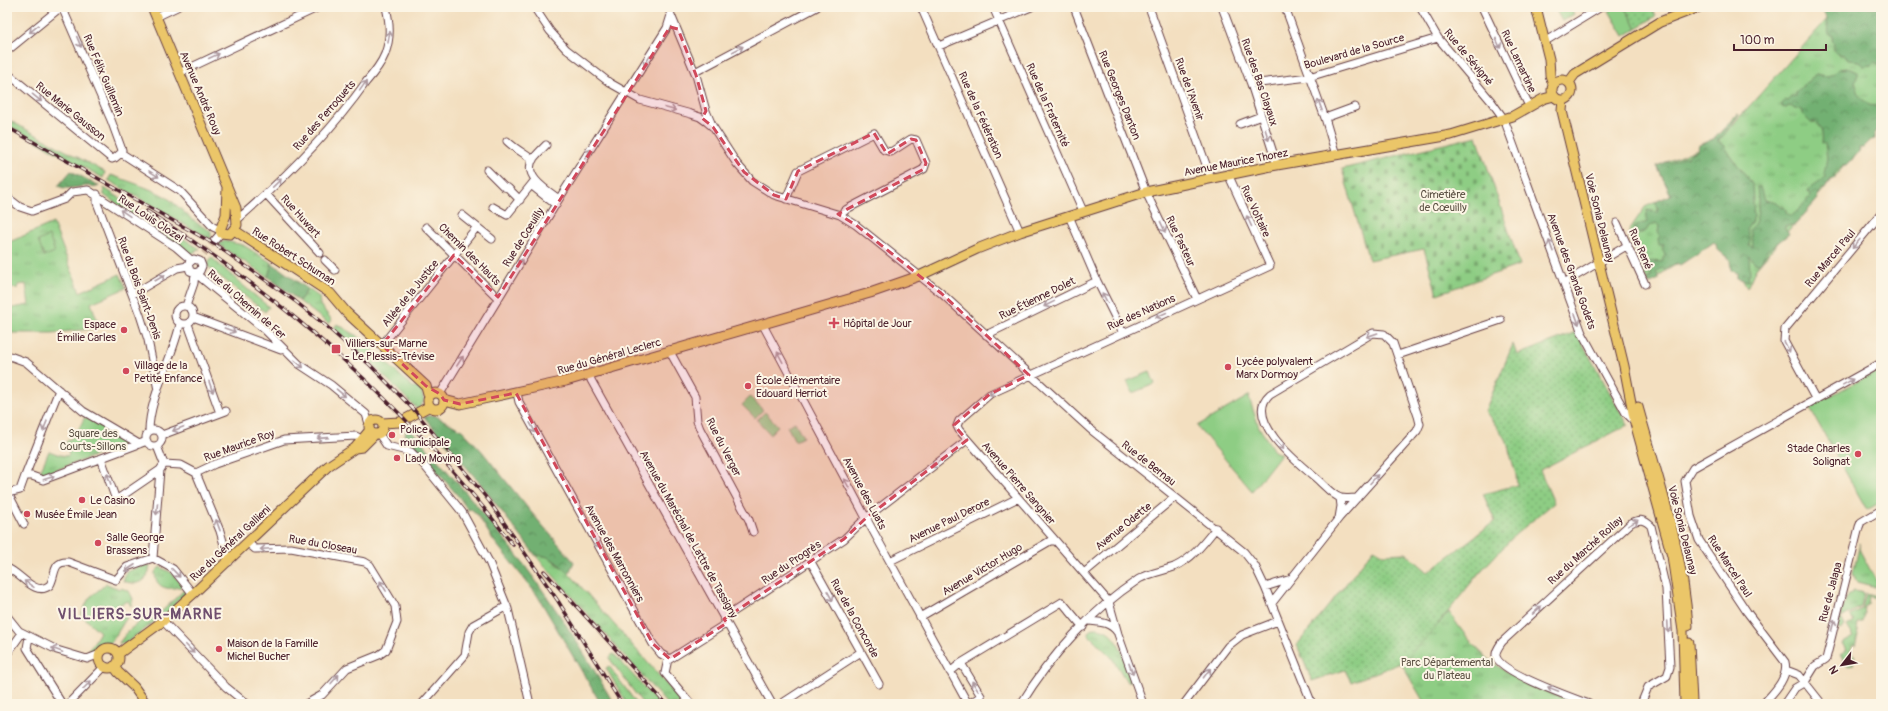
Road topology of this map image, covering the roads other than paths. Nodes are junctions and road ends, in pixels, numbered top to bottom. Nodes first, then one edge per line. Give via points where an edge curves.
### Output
1 (62, 7) edge
2 (152, 7) edge
3 (177, 7) edge
4 (319, 7) edge
5 (386, 7) edge
6 (534, 7) edge
7 (668, 7) edge
8 (817, 7) edge
9 (921, 7) edge
10 (993, 7) edge
11 (1031, 7) edge
12 (1074, 7) edge
13 (1149, 7) edge
14 (1222, 7) edge
15 (1284, 7) edge
16 (1420, 7) edge
17 (1482, 7) edge
18 (1536, 7) edge
19 (1600, 7) edge
20 (1699, 7) edge
21 (671, 14) junction
22 (156, 17) junction
23 (999, 20) junction
24 (667, 28) junction
25 (678, 29) junction
26 (1438, 38) junction
27 (1544, 42) junction
28 (939, 46) junction
29 (7, 51) edge
30 (695, 72) junction
31 (7, 73) edge
32 (179, 73) junction
33 (1309, 77) junction
34 (1569, 82) junction
35 (1251, 84) junction
36 (1555, 87) junction
37 (627, 93) junction
38 (1563, 100) junction
39 (1527, 102) junction
40 (1355, 107) dead end
41 (706, 111) junction
42 (1261, 116) junction
43 (700, 117) junction
44 (1325, 118) junction
45 (1504, 119) junction
46 (1240, 124) dead end
47 (713, 127) junction
48 (507, 141) dead end
49 (546, 145) dead end
50 (121, 153) junction
51 (1336, 155) junction
52 (532, 160) junction
53 (1277, 165) junction
54 (487, 170) dead end
55 (1228, 174) junction
56 (1211, 178) junction
57 (533, 183) junction
58 (227, 188) junction
59 (1146, 192) junction
60 (97, 194) junction
61 (266, 194) junction
62 (7, 197) edge
63 (786, 199) junction
64 (520, 200) junction
65 (557, 202) junction
66 (493, 207) dead end
67 (1083, 211) junction
68 (1881, 214) edge
69 (226, 215) junction
70 (462, 215) dead end
71 (840, 215) junction
72 (1069, 216) junction
73 (237, 218) junction
74 (1617, 223) dead end
75 (426, 226) dead end
76 (476, 228) junction
77 (234, 230) junction
78 (221, 232) junction
79 (1020, 232) junction
80 (494, 240) dead end
81 (214, 241) tunnel mouth
82 (1628, 245) junction
83 (204, 254) tunnel mouth
84 (320, 254) dead end
85 (454, 255) junction
86 (199, 260) junction
87 (325, 260) dead end
88 (1598, 262) junction
89 (189, 263) junction
90 (1270, 266) joint
91 (335, 270) dead end
92 (195, 273) junction
93 (917, 274) junction
94 (1097, 281) junction
95 (1564, 283) junction
96 (1645, 284) dead end
97 (133, 294) junction
98 (862, 294) joint
99 (498, 298) junction
100 (1197, 299) junction
101 (186, 306) junction
102 (193, 317) junction
103 (1501, 320) dead end
104 (184, 324) junction
105 (763, 325) junction
106 (1123, 333) junction
107 (986, 335) junction
108 (382, 345) junction
109 (669, 350) junction
110 (285, 352) junction
111 (7, 355) edge
112 (1398, 355) junction
113 (1881, 363) edge
114 (590, 374) junction
115 (1029, 375) junction
116 (59, 390) junction
117 (158, 390) junction
118 (517, 393) junction
119 (436, 400) junction
120 (1816, 400) junction
121 (1639, 424) junction
122 (376, 429) junction
123 (149, 433) junction
124 (162, 435) junction
125 (132, 439) junction
126 (361, 439) junction
127 (967, 440) junction
128 (139, 444) junction
129 (157, 446) junction
130 (355, 448) junction
131 (101, 458) junction
132 (162, 467) junction
133 (196, 473) junction
134 (25, 476) junction
135 (8, 493) edge
136 (1175, 497) junction
137 (1018, 498) junction
138 (1340, 498) junction
139 (1357, 498) junction
140 (1881, 510) edge
141 (866, 518) junction
142 (1339, 518) junction
143 (24, 524) dead end
144 (1216, 528) junction
145 (754, 532) dead end
146 (1054, 541) junction
147 (248, 544) junction
148 (153, 558) junction
149 (890, 561) junction
150 (229, 562) junction
151 (811, 562) junction
152 (11, 569) edge
153 (1084, 573) junction
154 (1292, 579) junction
155 (1265, 587) junction
156 (1666, 588) junction
157 (1681, 592) junction
158 (193, 594) junction
159 (1667, 599) junction
160 (1109, 602) junction
161 (1272, 603) junction
162 (507, 606) junction
163 (7, 616) edge
164 (920, 617) junction
165 (163, 621) junction
166 (726, 621) junction
167 (1089, 621) junction
168 (1278, 621) junction
169 (1083, 627) junction
170 (1118, 634) junction
171 (26, 635) junction
172 (861, 652) junction
173 (7, 654) edge
174 (100, 654) junction
175 (118, 654) junction
176 (668, 659) junction
177 (961, 663) junction
178 (105, 666) junction
179 (114, 666) junction
180 (1786, 670) junction
181 (950, 672) junction
182 (1805, 682) junction
183 (879, 684) dead end
184 (62, 704) edge
185 (68, 704) edge
186 (146, 704) edge
187 (247, 704) edge
188 (306, 704) edge
189 (422, 704) edge
190 (530, 704) edge
191 (691, 704) edge
192 (772, 704) edge
193 (782, 704) edge
194 (968, 704) edge
195 (1020, 704) edge
196 (1144, 704) edge
197 (1184, 704) edge
198 (1312, 704) edge
199 (1589, 704) edge
200 (1641, 704) edge
201 (1686, 704) edge
202 (1692, 704) edge
203 (1763, 704) edge
204 (1784, 704) edge
205 (1822, 704) edge

1 -> 29 street
1 -> 50 street, Rue Félix Guillemin via 111,120
2 - 22 main road, Avenue André Rouy
3 - 22 street
32 -> 4 street
61 -> 5 street, Rue des Perroquets via 316,144 354,100 379,65 389,37 390,26
6 - 37 street via 566,49
7 - 21 street
30 -> 8 street
9 - 28 street, Rue de la Fédération
10 - 23 street, Rue de la Fraternité
11 - 23 street
12 - 59 street, Rue Georges Danton
13 - 56 street, Rue de l’Avenir
14 - 35 street, Rue des Bas Clayaux
15 - 33 street
16 - 26 street, Rue de Sévigné
17 -> 39 street, Rue Lamartine
18 - 27 main road
19 - 27 street
20 - 34 main road via 1660,22 1575,74
21 - 24 street, Rue de Cœuilly
21 - 25 street
22 - 32 main road, Avenue André Rouy
23 - 28 street
23 - 67 street, Rue de la Fraternité
24 - 25 street
24 -> 37 street, Rue de Cœuilly
25 - 30 street
26 - 33 street, Boulevard de la Source
26 - 45 street, Rue de Sévigné
27 - 36 main road
28 - 79 street, Rue de la Fédération
30 - 41 street
31 -> 50 street, Rue Marie Gausson via 112,158
32 - 58 main road, Avenue André Rouy
33 - 35 street, Boulevard de la Source
44 -> 33 street
34 - 36 main road
34 - 38 main road via 1573,90 1568,98
35 - 42 street, Rue des Bas Clayaux
36 - 38 main road
36 - 39 main road, Avenue Maurice Thorez
36 - 45 main road, Avenue Maurice Thorez via 1543,99
37 -> 43 street via 646,102
65 -> 37 street, Rue de Cœuilly
38 - 88 main road, Voie Sonia Delaunay via 1562,111
39 - 45 main road, Avenue Maurice Thorez via 1510,112
40 - 44 street
41 - 43 street
41 - 47 street
42 - 46 street
42 -> 53 street, Rue des Bas Clayaux
43 - 47 street
44 - 51 street
45 - 51 main road, Avenue Maurice Thorez via 1451,136
95 -> 45 street, Avenue des Grands Godets
47 - 63 street, Rue de Bernau via 733,159 752,181 774,195
48 - 52 street
49 - 52 street
50 -> 78 street via 180,191 213,227
51 - 53 main road, Avenue Maurice Thorez
52 - 57 street via 530,171
53 - 55 main road, Avenue Maurice Thorez
54 - 64 street
55 - 56 main road, Avenue Maurice Thorez
90 -> 55 street, Rue Voltaire
56 - 59 main road, Avenue Maurice Thorez
57 - 64 street
57 - 65 street
58 - 69 main road, Avenue André Rouy
58 - 73 main road, Avenue André Rouy via 236,208
59 - 67 main road, Avenue Maurice Thorez
59 -> 100 street, Rue Pasteur
60 - 62 street via 84,189 72,192 66,199 32,211 20,207
89 -> 60 street, Rue Louis Clozel via 176,247
60 - 97 street, Rue du Bois Saint-Denis via 97,203
61 - 73 street, Rue des Perroquets
61 - 84 street, Rue Huwart
63 - 71 street, Rue de Bernau
63 - 71 street via 798,171 874,133 884,150 891,152 911,140 916,140 926,163 924,169
64 - 66 street via 507,215
99 -> 65 street, Rue de Cœuilly
67 - 72 main road, Avenue Maurice Thorez
68 -> 120 street, Rue Marcel Paul via 1784,329 1784,341
69 - 73 main road via 232,213
69 - 78 main road, Avenue André Rouy
70 - 76 street
71 - 93 street, Rue de Bernau via 856,224
72 - 79 main road, Avenue Maurice Thorez
72 - 94 street
73 - 77 main road
74 - 82 street, Rue René
75 - 85 street, Chemin des Hauts
76 - 80 street
76 - 85 street, Allée de la Justice
77 - 78 main road via 227,234
77 - 108 main road, Rue Robert Schuman via 330,293 346,312
78 - 81 street
79 - 93 main road, Avenue Maurice Thorez
82 - 88 street
82 - 96 street, Rue René
83 - 86 street
85 - 99 street, Chemin des Hauts
85 - 108 street, Allée de la Justice
86 - 89 street
86 - 92 street via 202,268
87 - 91 street
88 - 95 street
88 - 121 main road, Voie Sonia Delaunay
89 - 92 street via 190,271
97 -> 89 street
90 - 100 street, Rue des Nations
92 - 101 street
92 - 110 street, Rue du Chemin de Fer via 265,330
93 - 98 main road, Avenue Maurice Thorez
93 - 107 street, Rue de Bernau
106 -> 94 street
94 -> 107 street, Rue Étienne Dolet
95 -> 121 street, Avenue des Grands Godets via 1582,333 1626,413
97 - 117 street, Rue du Bois Saint-Denis via 148,340
98 - 105 main road, Rue du Général Leclerc
119 -> 99 street, Rue de Cœuilly
100 -> 106 street, Rue des Nations
101 - 102 street via 191,309
101 - 104 street via 176,311 176,320
102 - 104 street
102 -> 110 street
103 - 112 street
104 - 117 street
104 -> 124 street via 223,412
105 - 109 main road, Rue du Général Leclerc
141 -> 105 street, Avenue des Luats
106 - 115 street, Rue des Nations
107 - 115 street, Rue de Bernau
108 - 119 main road, Rue Robert Schuman via 426,386
109 - 114 main road, Rue du Général Leclerc
109 - 145 street, Rue du Verger via 695,397 700,429
110 -> 122 street via 332,385 366,414
111 - 116 street via 26,362
112 -> 138 street via 1388,337 1373,333 1270,394 1264,401 1262,411 1266,423 1281,447
139 -> 112 street via 1417,431 1420,424
120 -> 113 street, Rue Marcel Paul
114 - 118 main road, Rue du Général Leclerc
114 - 166 street, Avenue du Maréchal de Lattre de Tassigny via 591,380
115 -> 127 street, Rue des Nations via 990,394 959,421 957,428
115 - 136 street, Rue de Bernau via 1088,428
116 - 125 street via 83,411
116 -> 134 street
117 - 123 street
118 - 119 main road, Rue du Général Leclerc via 460,404
118 -> 176 street, Avenue des Marronniers via 527,416 653,644
119 - 122 main road via 400,422
120 - 180 street, Rue Marcel Paul via 1693,468 1685,481 1691,516 1699,540 1747,612 1784,659
121 - 157 main road, Voie Sonia Delaunay via 1674,535
122 - 126 main road, Rue du Général Gallieni
122 - 130 main road, Rue du Général Gallieni via 362,447
122 - 162 street via 387,446 411,452 462,512 489,562
123 - 124 street via 158,431
123 - 125 street via 139,441
123 - 128 street
123 - 129 street via 152,446
124 - 129 street
125 - 128 street
126 - 130 main road, Rue du Général Gallieni
126 -> 133 street, Rue Maurice Roy via 356,436 284,440
127 - 137 street, Avenue Pierre Sangnier
127 -> 141 street, Rue du Progrès
128 - 131 street
129 - 132 street
130 - 147 main road, Rue du Général Gallieni via 328,466
132 -> 131 street via 116,500
134 -> 131 street via 43,480
132 - 133 street via 181,465
132 -> 148 street
150 -> 133 street via 211,505
134 - 135 street via 20,490
135 - 143 street
136 - 144 street, Rue de Bernau
136 - 153 street, Avenue Odette
137 - 146 street, Avenue Pierre Sangnier
137 - 149 street, Avenue Paul Derore
138 - 139 street
138 - 142 street
139 - 142 street
182 -> 140 street, Rue de Jalapa via 1815,666 1826,659 1859,526 1861,522
141 - 149 street, Avenue des Luats
141 - 151 street, Rue du Progrès via 844,539
142 - 154 street
144 - 155 street, Rue de Bernau via 1244,552 1255,566
144 - 160 street via 1184,561 1141,578
146 - 153 street, Avenue Pierre Sangnier
146 - 164 street, Avenue Victor Hugo
147 - 150 main road, Rue du Général Gallieni
188 -> 147 street, Rue du Closeau via 322,695 347,668 386,650 397,622 395,606 370,565 365,562 291,548 255,549
148 -> 152 street via 127,567 116,580 68,562 61,562 55,567 51,583 41,589
148 -> 158 street via 173,569
149 - 164 street, Avenue des Luats
150 - 158 main road, Rue du Général Gallieni
151 - 166 street, Rue du Progrès
151 -> 172 street, Rue de la Concorde
153 - 160 street, Avenue Pierre Sangnier
154 - 155 street
154 - 161 street
155 - 161 street, Rue de Bernau
156 - 157 street
156 - 159 street, Rue du Marché Rollay
199 -> 156 street, Rue du Marché Rollay via 1528,680 1500,662 1496,656 1497,649 1631,523 1639,520 1646,521 1651,526
157 - 159 street
157 - 201 main road, Voie Sonia Delaunay
157 - 202 main road, Voie Sonia Delaunay via 1691,665
158 - 165 main road, Rue du Général Gallieni
159 -> 200 street, Rue du Marché Rollay via 1670,669 1667,676 1648,687
160 - 167 street
160 - 170 street
161 - 168 street, Rue de Bernau
162 - 189 street via 473,625 464,655
162 - 190 street
163 - 171 street via 15,628
164 - 181 street, Avenue des Luats
165 - 175 main road, Rue du Général Gallieni
165 -> 187 street via 226,687
166 - 176 street
166 - 192 street, Avenue du Maréchal de Lattre de Tassigny
167 - 169 street
167 - 170 street via 1105,622
197 -> 168 street via 1228,646 1235,640
168 - 198 street, Rue de Bernau
169 - 177 street via 1062,602
169 - 195 street via 1059,652
170 -> 196 street
171 - 173 street
174 -> 171 street via 92,658 82,658 57,650
171 - 184 street via 27,648
172 - 183 street, Rue de la Concorde
172 - 193 street
174 - 175 main road via 108,648 113,648
174 - 178 main road via 100,661
175 - 179 main road via 119,660
176 - 191 street via 665,673
177 - 181 street
194 -> 177 street via 981,696
178 - 179 main road
185 -> 178 street
179 - 186 main road
180 - 182 street via 1799,675
180 - 203 street via 1779,684
181 - 194 street, Avenue des Luats
182 - 204 street, Rue de Jalapa via 1795,688
182 - 205 street

